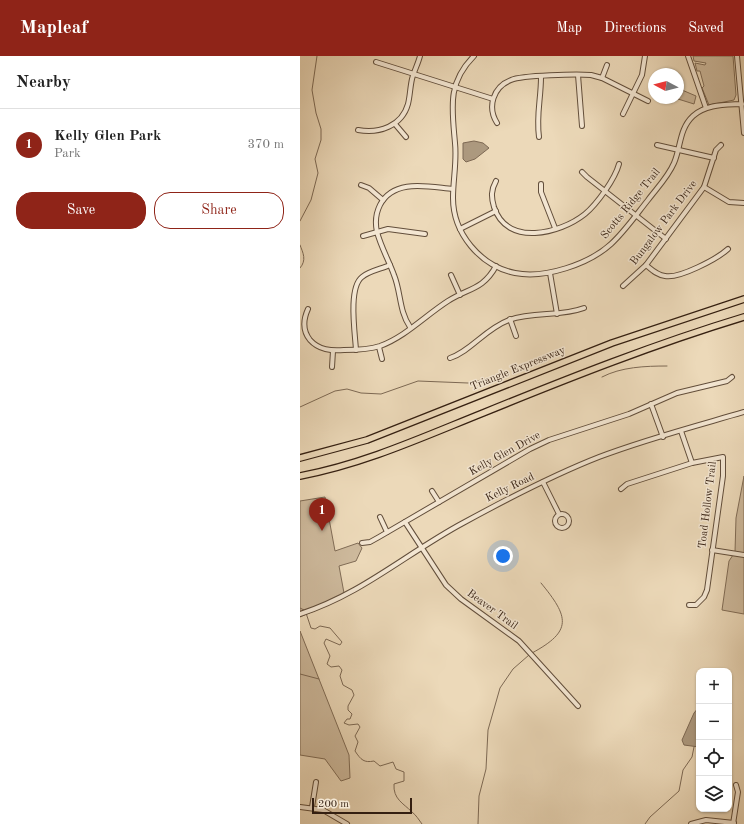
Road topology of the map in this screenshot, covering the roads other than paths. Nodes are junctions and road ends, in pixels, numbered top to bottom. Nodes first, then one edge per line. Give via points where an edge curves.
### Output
1 (420, 56) edge
2 (474, 56) edge
3 (645, 56) edge
4 (688, 56) edge
5 (737, 56) edge
6 (376, 62) dead end
7 (607, 65) dead end
8 (413, 74) junction
9 (578, 75) junction
10 (541, 76) junction
11 (602, 78) junction
12 (455, 87) junction
13 (633, 93) junction
14 (493, 99) junction
15 (648, 101) dead end
16 (742, 104) junction
17 (706, 108) junction
18 (623, 114) dead end
19 (497, 123) dead end
20 (395, 124) junction
21 (582, 126) dead end
22 (358, 130) dead end
23 (744, 133) edge
24 (406, 137) dead end
25 (539, 137) dead end
26 (657, 145) dead end
27 (721, 145) dead end
28 (678, 150) junction
29 (714, 158) junction
30 (619, 164) dead end
31 (582, 172) dead end
32 (496, 181) dead end
33 (541, 184) dead end
34 (361, 185) dead end
35 (704, 187) junction
36 (453, 189) junction
37 (604, 191) junction
38 (383, 200) junction
39 (744, 204) edge
40 (496, 211) junction
41 (636, 216) junction
42 (555, 228) junction
43 (460, 229) junction
44 (377, 231) junction
45 (425, 234) dead end
46 (364, 236) dead end
47 (666, 239) junction
48 (728, 249) dead end
49 (390, 265) junction
50 (646, 265) junction
51 (496, 266) junction
52 (550, 273) junction
53 (451, 275) dead end
54 (623, 286) dead end
55 (460, 295) junction
56 (744, 299) edge
57 (584, 308) dead end
58 (308, 309) dead end
59 (557, 314) junction
60 (744, 317) edge
61 (510, 319) junction
62 (410, 327) junction
63 (516, 336) dead end
64 (379, 346) junction
65 (356, 350) junction
66 (333, 351) junction
67 (450, 358) dead end
68 (382, 359) dead end
69 (332, 367) dead end
70 (732, 377) dead end
71 (651, 404) junction
72 (744, 412) edge
73 (681, 431) junction
74 (663, 437) junction
75 (300, 458) edge
76 (692, 463) junction
77 (300, 476) edge
78 (543, 482) junction
79 (621, 489) dead end
80 (432, 491) dead end
81 (439, 502) junction
82 (558, 514) dead end
83 (380, 517) dead end
84 (405, 522) junction
85 (387, 532) junction
86 (362, 543) dead end
87 (422, 548) junction
88 (712, 550) junction
89 (744, 554) edge
90 (689, 605) dead end
91 (300, 614) edge
92 (578, 706) dead end
93 (316, 782) dead end
94 (736, 784) dead end
95 (300, 807) edge
96 (312, 807) junction
97 (734, 823) edge
98 (348, 824) edge
99 (690, 824) edge

1 - 8 street
2 - 12 street, Scotts Ridge Trail via 462,71
3 - 13 street via 642,75
4 - 17 street
5 - 16 street
6 - 8 street
7 - 11 street
8 - 12 street
8 - 20 street via 408,105
9 - 10 street
9 - 11 street
9 - 21 street
10 - 14 street via 510,80 501,86
10 - 25 street via 541,96 536,121
11 - 13 street
12 - 14 street
12 - 36 street, Scotts Ridge Trail via 451,106 456,158
13 - 15 street
13 - 18 street
14 - 19 street via 492,111
16 - 17 street
16 - 23 street
17 - 28 street, Scotts Ridge Trail via 688,122
20 - 22 street via 373,131
20 - 24 street
26 - 28 street
27 - 29 street, Bungalow Park Drive
28 - 29 street
28 - 41 street, Scotts Ridge Trail via 667,175
29 - 35 street, Bungalow Park Drive
30 - 37 street via 617,174
31 - 37 street
32 - 40 street via 492,187
33 - 42 street via 541,192
34 - 38 street via 369,188
35 - 39 street via 729,202
35 - 47 street, Bungalow Park Drive
36 - 38 street via 408,186 397,189
36 - 43 street, Scotts Ridge Trail via 454,210
37 - 41 street
37 - 42 street via 584,214
38 - 44 street via 377,213
40 - 42 street via 505,223 522,232 536,234
40 - 43 street
41 - 47 street
41 - 52 street, Scotts Ridge Trail via 606,249
43 - 51 street, Scotts Ridge Trail via 470,246 481,257
44 - 45 street via 392,229
44 - 46 street
44 - 49 street
47 - 50 street, Bungalow Park Drive
48 - 50 street via 719,258 672,277 659,274
49 - 62 street via 398,285 404,317
49 - 65 street via 365,275 356,285
50 - 54 street, Bungalow Park Drive
51 - 52 street, Scotts Ridge Trail via 523,274
51 - 55 street via 483,284
52 - 59 street
53 - 55 street
55 - 62 street
56 - 75 highway, Triangle Expressway via 612,343 396,429 335,450
57 - 59 street
58 - 66 street via 304,320 307,336 317,346
59 - 61 street via 532,314
60 - 77 highway via 623,357 400,446
61 - 63 street
61 - 67 street via 490,329 459,354
62 - 64 street via 393,340
64 - 65 street
64 - 68 street
65 - 66 street
66 - 69 street
70 - 71 street, Kelly Glen Drive via 727,381 677,393
71 - 74 street
71 - 81 street, Kelly Glen Drive via 611,421 530,448
72 - 73 street, Kelly Road
73 - 74 street, Kelly Road
73 - 76 street
74 - 78 street, Kelly Road via 600,457
76 - 79 street, Toad Hollow Trail via 627,484
76 - 88 street, Toad Hollow Trail via 723,457 723,476
78 - 82 street
78 - 87 street, Kelly Road via 457,526
80 - 81 street
81 - 84 street, Kelly Glen Drive
83 - 85 street
84 - 85 street, Kelly Glen Drive
84 - 87 street, Beaver Trail
85 - 86 street, Kelly Glen Drive via 370,542
87 - 91 street, Kelly Road via 360,588
87 - 92 street, Beaver Trail via 446,585 461,599 514,637
88 - 89 street
88 - 90 street, Toad Hollow Trail via 707,590 696,605
93 - 96 street
94 - 97 street via 738,792
95 - 96 street
96 - 98 street via 329,812
97 - 99 street via 706,820

